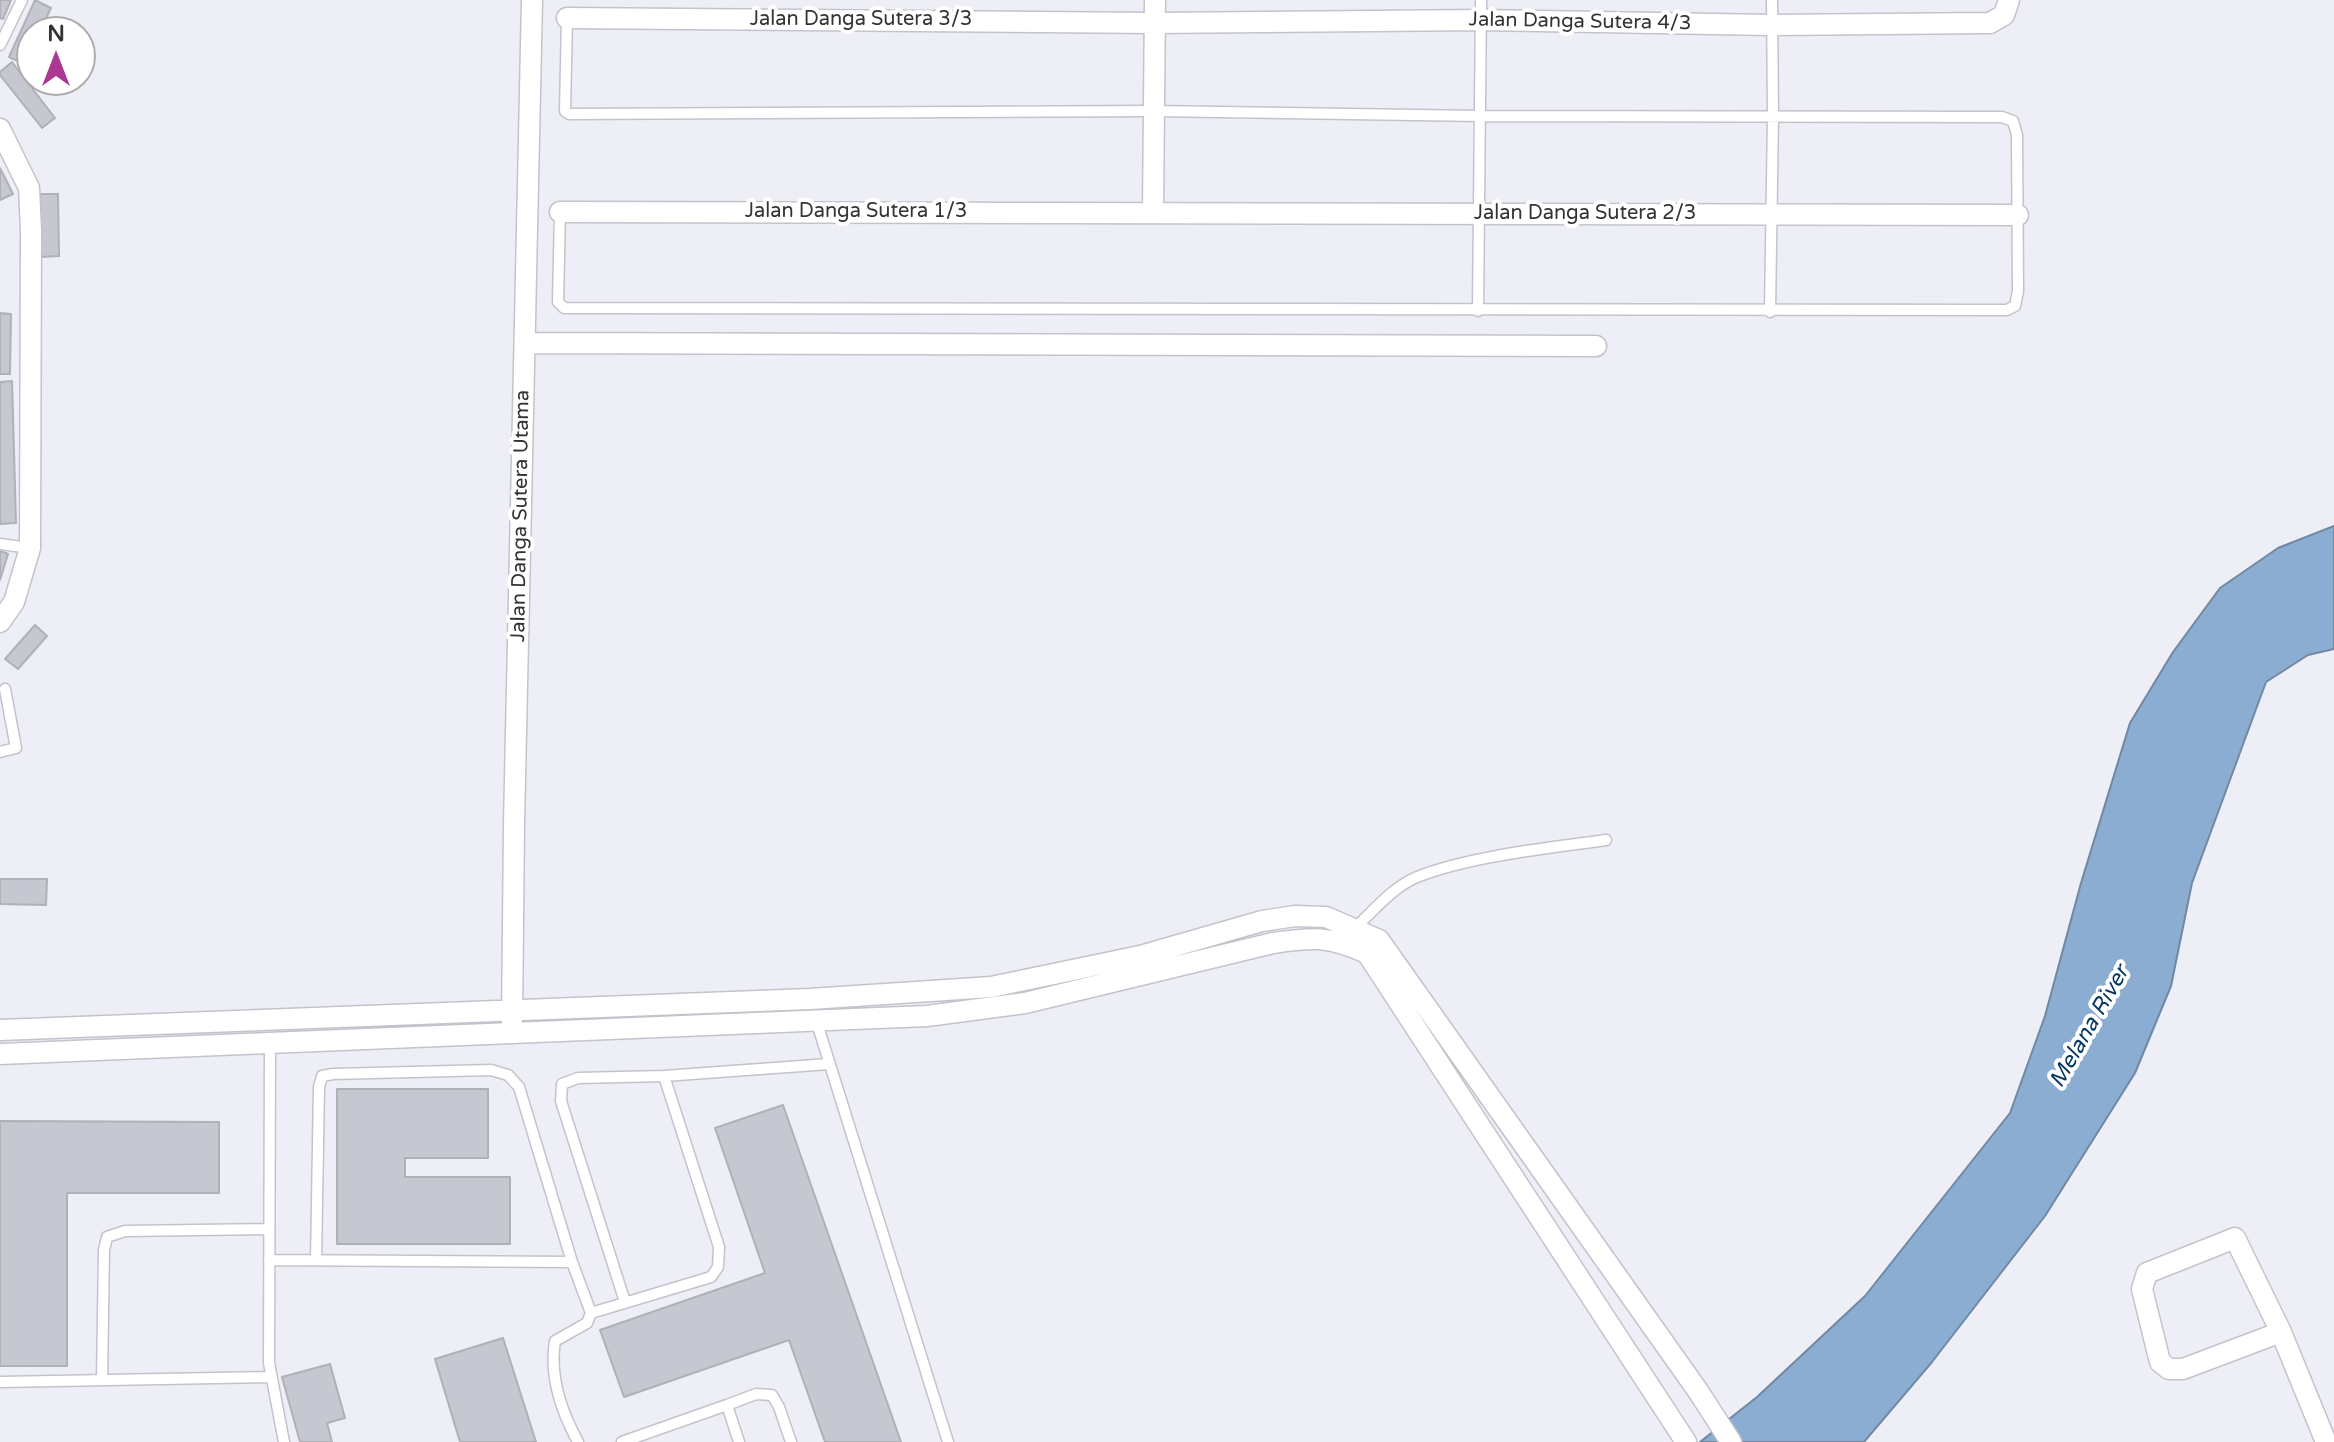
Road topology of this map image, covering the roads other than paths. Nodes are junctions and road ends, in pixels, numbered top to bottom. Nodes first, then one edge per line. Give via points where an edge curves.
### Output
1 (22, 0) edge
2 (532, 0) edge
3 (1155, 0) edge
4 (1772, 0) edge
5 (2006, 8) edge
6 (1481, 10) edge
7 (567, 18) joint
8 (1155, 23) junction
9 (1772, 25) junction
10 (0, 45) edge
11 (1154, 111) junction
12 (1480, 116) junction
13 (1773, 116) junction
14 (0, 129) edge
15 (560, 212) joint
16 (1153, 212) junction
17 (1480, 214) junction
18 (1772, 215) junction
19 (2018, 215) junction
20 (1478, 311) junction
21 (1770, 312) junction
22 (525, 343) junction
23 (1596, 346) dead end
24 (0, 544) edge
25 (30, 548) junction
26 (0, 622) edge
27 (5, 689) dead end
28 (0, 752) edge
29 (1606, 840) dead end
30 (1355, 928) junction
31 (810, 999) junction
32 (270, 1018) junction
33 (815, 1020) junction
34 (512, 1021) junction
35 (0, 1030) edge
36 (270, 1042) junction
37 (0, 1054) edge
38 (829, 1064) junction
39 (664, 1076) junction
40 (269, 1229) junction
41 (269, 1260) junction
42 (316, 1260) junction
43 (572, 1262) junction
44 (625, 1302) junction
45 (591, 1313) junction
46 (2281, 1332) junction
47 (270, 1377) junction
48 (102, 1380) junction
49 (0, 1382) edge
50 (727, 1405) junction
51 (284, 1442) edge
52 (578, 1442) edge
53 (622, 1442) edge
54 (739, 1442) edge
55 (791, 1442) edge
56 (948, 1442) edge
57 (1686, 1442) edge
58 (1731, 1442) edge
59 (2326, 1442) edge

1 - 10 lane
2 - 22 street, Jalan Danga Sutera Utama
3 - 8 street
4 - 9 lane
5 - 9 street, Jalan Danga Sutera 4/3 via 1990,23
6 - 8 street, Jalan Danga Sutera 4/3
6 - 9 street, Jalan Danga Sutera 4/3
6 - 12 lane
7 - 8 street, Jalan Danga Sutera 3/3
7 - 11 lane via 569,114
8 - 11 street
9 - 13 lane
11 - 12 lane
11 - 16 street
12 - 13 lane
12 - 17 lane
13 - 18 lane
13 - 19 lane via 2013,121
14 - 25 street via 29,188
15 - 16 street, Jalan Danga Sutera 1/3
15 - 20 lane via 558,302 564,308
16 - 17 street, Jalan Danga Sutera 2/3
17 - 18 street, Jalan Danga Sutera 2/3
17 - 20 lane
18 - 19 street, Jalan Danga Sutera 2/3
18 - 21 lane
19 - 21 lane via 2018,291 2015,306 2007,310
20 - 21 lane
22 - 23 street
22 - 34 street, Jalan Danga Sutera Utama
24 - 25 lane
25 - 26 street via 14,602
27 - 28 lane via 16,748
29 - 30 lane via 1416,877
30 - 31 street via 1326,917 1295,916 991,987
30 - 58 street via 1379,940
31 - 33 lane
31 - 34 street
32 - 34 street
32 - 35 street
32 - 36 street
33 - 34 street
33 - 38 lane
33 - 57 street via 927,1016 1025,1003 1315,937 1367,953
34 - 36 street
36 - 37 street
36 - 40 lane
38 - 39 lane
38 - 56 lane
39 - 44 lane via 719,1247 718,1267 711,1277
39 - 44 lane via 578,1078 562,1084 561,1101
40 - 41 lane
40 - 48 lane via 125,1231 107,1237
41 - 42 lane
41 - 47 lane
42 - 43 lane
42 - 43 lane via 322,1076 491,1070 508,1075 519,1087
43 - 45 lane
44 - 45 lane
45 - 52 lane via 587,1323 555,1341 552,1358 559,1400
46 - 46 street via 2183,1369 2169,1369 2160,1362 2143,1281 2147,1273 2235,1238
46 - 59 street
47 - 48 lane
47 - 51 lane
48 - 49 lane
50 - 53 lane
50 - 54 lane
50 - 55 lane via 756,1394 772,1395

